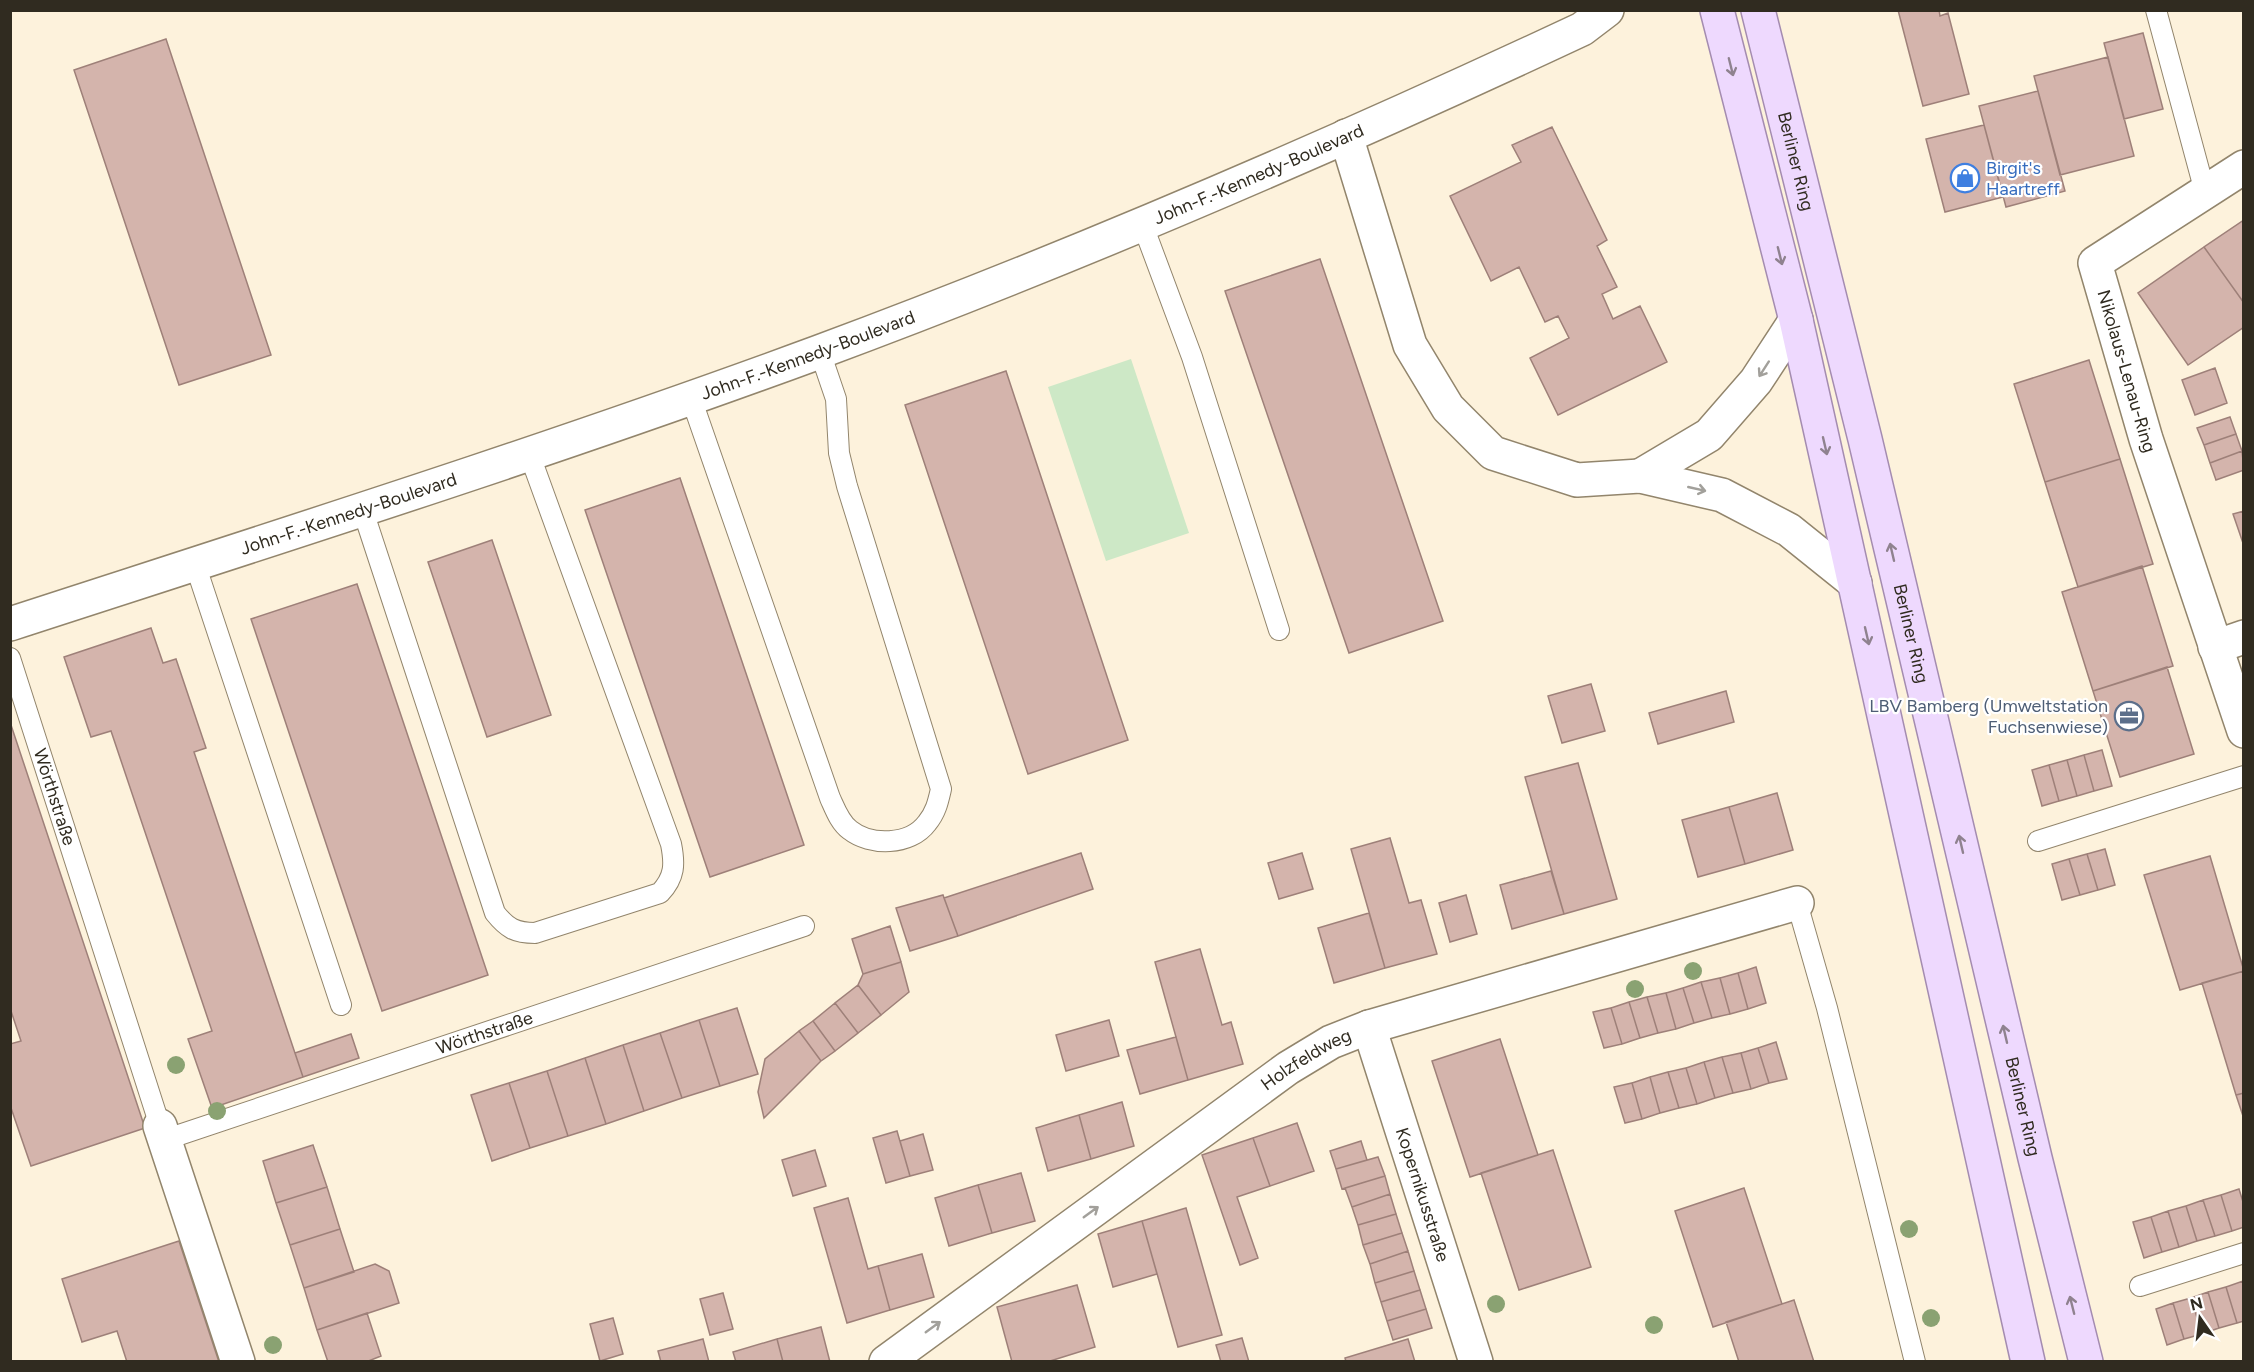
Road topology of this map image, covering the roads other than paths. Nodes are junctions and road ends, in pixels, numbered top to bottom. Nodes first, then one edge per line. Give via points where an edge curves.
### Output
1 (1717, 10) edge
2 (1758, 10) edge
3 (2156, 10) edge
4 (1594, 20) edge
5 (1346, 136) junction
6 (2244, 167) edge
7 (2205, 192) junction
8 (1142, 223) junction
9 (1796, 320) junction
10 (820, 351) junction
11 (691, 398) junction
12 (529, 453) junction
13 (1640, 476) junction
14 (363, 508) junction
15 (195, 564) junction
16 (1856, 583) junction
17 (10, 624) edge
18 (1279, 630) dead end
19 (2230, 642) edge
20 (10, 658) edge
21 (2244, 731) edge
22 (2244, 777) edge
23 (2038, 841) dead end
24 (1797, 903) joint
25 (804, 926) dead end
26 (341, 1005) dead end
27 (1369, 1027) junction
28 (162, 1133) junction
29 (2244, 1253) edge
30 (2140, 1286) dead end
31 (237, 1362) edge
32 (886, 1362) edge
33 (1476, 1362) edge
34 (1916, 1362) edge
35 (2028, 1362) edge
36 (2086, 1362) edge

1 -> 9 main road
36 -> 2 main road, Berliner Ring
3 - 7 lane
4 - 5 street, John-F.-Kennedy-Boulevard
5 - 8 street, John-F.-Kennedy-Boulevard
5 - 13 street via 1410,345 1448,408 1493,453 1578,480
6 - 7 street, Nikolaus-Lenau-Ring
7 - 19 street, Nikolaus-Lenau-Ring via 2095,263 2146,439
8 - 10 street, John-F.-Kennedy-Boulevard
8 - 18 lane via 1192,357
9 -> 13 street via 1756,381 1709,435
9 -> 16 main road
10 - 11 street, John-F.-Kennedy-Boulevard
10 - 11 lane via 836,399 839,453 847,486 940,789 937,808 926,826 908,835 885,843 866,840 848,829 839,817
11 - 12 street, John-F.-Kennedy-Boulevard
12 - 14 street, John-F.-Kennedy-Boulevard
12 - 14 lane via 671,844 675,864 670,882 660,893 534,933 518,933 495,912
13 -> 16 street via 1722,495 1789,530
14 - 15 street, John-F.-Kennedy-Boulevard
15 - 17 street, John-F.-Kennedy-Boulevard
15 - 26 lane
16 -> 35 main road
19 - 21 street
20 - 28 lane, Wörthstraße
22 - 23 lane
24 - 27 street, Holzfeldweg
24 - 34 lane
25 - 28 lane, Wörthstraße
32 -> 27 street, Holzfeldweg via 1288,1068 1331,1042
27 - 33 street, Kopernikusstraße
28 - 31 street, Wörthstraße
29 - 30 lane

